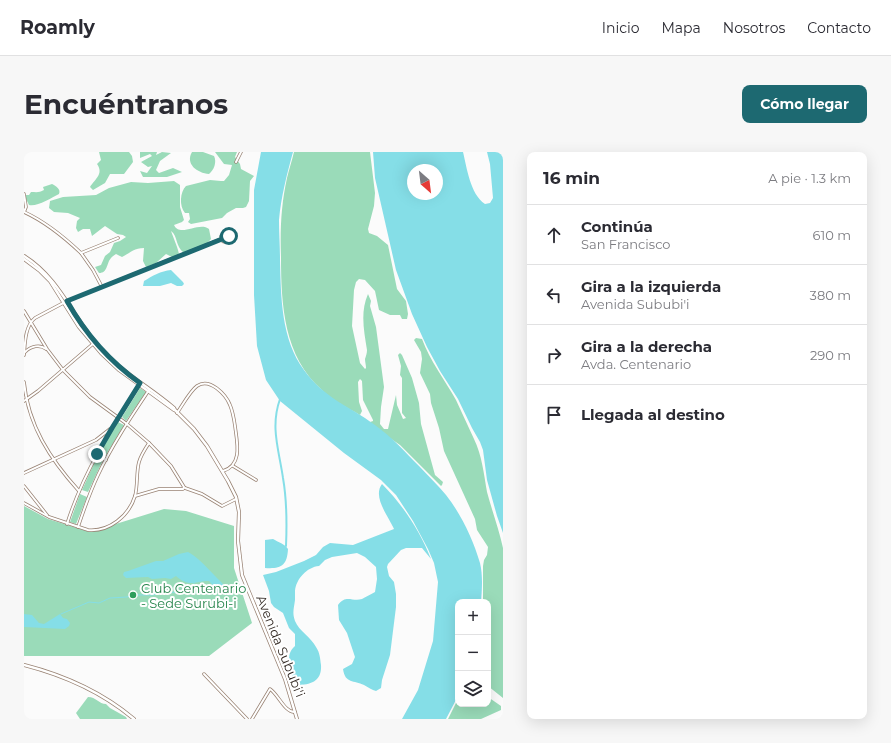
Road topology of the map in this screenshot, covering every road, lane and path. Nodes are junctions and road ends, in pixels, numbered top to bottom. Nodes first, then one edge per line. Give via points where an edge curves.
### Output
1 (241, 152) edge
2 (236, 162) dead end
3 (24, 194) edge
4 (24, 212) edge
5 (118, 238) dead end
6 (222, 239) junction
7 (81, 253) junction
8 (24, 257) edge
9 (102, 287) junction
10 (66, 302) junction
11 (24, 311) edge
12 (31, 322) junction
13 (93, 343) junction
14 (47, 349) junction
15 (24, 354) edge
16 (63, 370) junction
17 (24, 382) edge
18 (140, 384) junction
19 (149, 390) junction
20 (25, 400) edge
21 (176, 412) junction
22 (118, 418) junction
23 (127, 424) junction
24 (112, 428) junction
25 (149, 443) junction
26 (97, 454) junction
27 (54, 460) junction
28 (106, 460) junction
29 (232, 466) junction
30 (223, 471) junction
31 (24, 473) edge
32 (256, 480) dead end
33 (24, 486) edge
34 (184, 488) junction
35 (79, 491) junction
36 (135, 496) junction
37 (236, 497) junction
38 (24, 503) edge
39 (48, 517) junction
40 (67, 524) junction
41 (78, 527) junction
42 (24, 665) edge
43 (204, 674) dead end
44 (295, 712) junction
45 (134, 719) edge
46 (247, 719) edge
47 (252, 719) edge
48 (296, 719) edge

1 - 2 street
3 - 4 street
4 - 7 street via 53,228
5 - 7 street
6 - 6 street via 224,242 230,239 228,234 224,234
6 - 9 street
7 - 9 street
8 - 10 street, Avenida Sububi'i via 48,275
9 - 10 street
10 - 12 street
10 - 13 street, Avenida Sububi'i
11 - 12 street
12 - 14 street
12 - 15 street
13 - 16 street
13 - 18 street, Avenida Sububi'i
14 - 15 street via 37,346 28,349
14 - 16 street
16 - 20 street
16 - 22 street via 90,397
17 - 20 street
18 - 19 street, Avenida Sububi'i
18 - 22 street
19 - 21 street, Avenida Sububi'i via 169,403
19 - 23 street
20 - 27 street via 36,429
21 - 29 street via 193,390 203,384 209,384 226,397 233,413 238,447
21 - 30 street, Avenida Sububi'i via 201,437
22 - 23 street
22 - 24 street
23 - 25 street
23 - 28 street
24 - 26 street
24 - 27 street via 96,440
25 - 34 street via 167,462
25 - 36 street via 139,460
26 - 28 street
26 - 35 street
27 - 31 street
27 - 35 street
28 - 41 street via 89,494
29 - 30 street
29 - 32 street
30 - 37 street, Avenida Sububi'i
33 - 39 street
34 - 36 street via 159,489
34 - 37 street via 202,494 222,506 236,500
35 - 40 street
36 - 41 street via 128,510 110,526 93,530
37 - 44 street, Avenida Sububi'i via 242,574 285,679
38 - 39 street
39 - 40 street
40 - 41 street
42 - 45 street via 87,689
43 - 46 street
44 - 47 street via 288,711 270,688
44 - 48 street, Avenida Sububi'i

